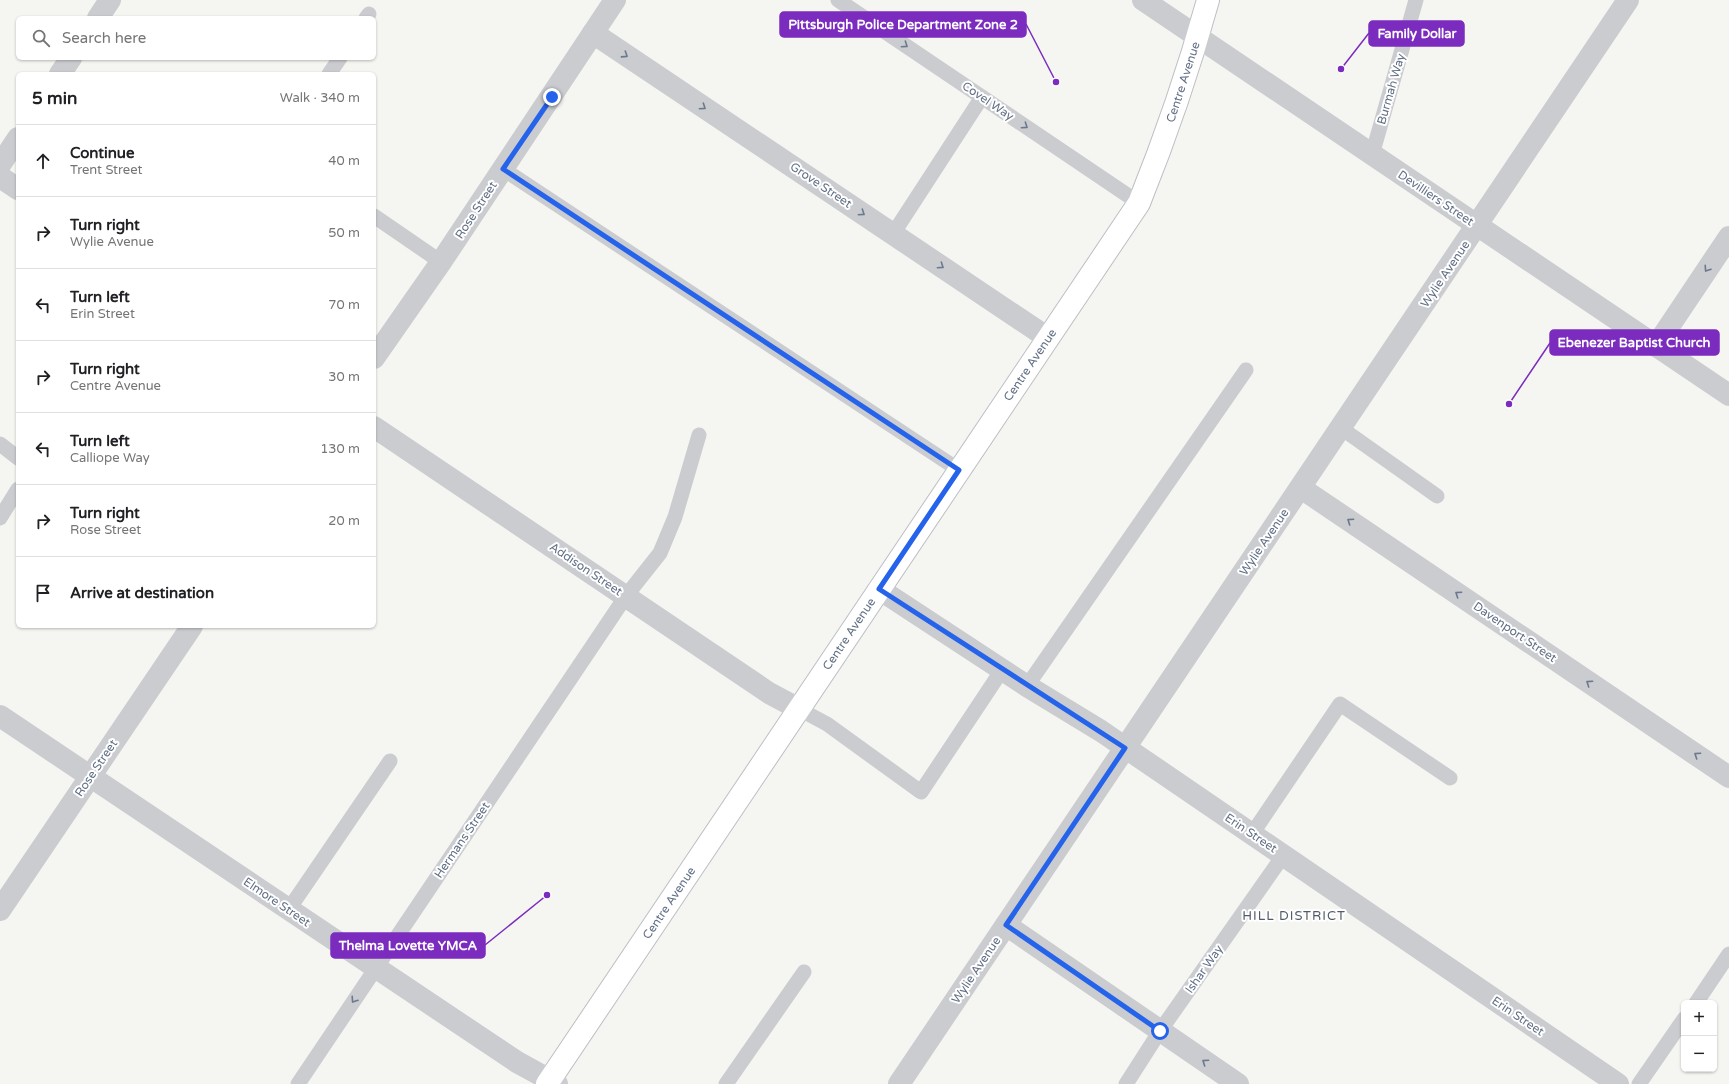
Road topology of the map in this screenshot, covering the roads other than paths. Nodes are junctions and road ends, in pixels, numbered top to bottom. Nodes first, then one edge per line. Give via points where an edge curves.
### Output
1 (110, 0) edge
2 (616, 0) edge
3 (838, 0) edge
4 (1143, 0) edge
5 (1208, 0) edge
6 (1416, 0) edge
7 (1628, 0) edge
8 (99, 16) edge
9 (593, 33) junction
10 (1198, 37) junction
11 (70, 60) edge
12 (339, 60) edge
13 (61, 72) edge
14 (330, 72) edge
15 (982, 97) junction
16 (16, 141) edge
17 (1372, 155) junction
18 (0, 165) edge
19 (503, 169) junction
20 (0, 177) edge
21 (16, 188) edge
22 (1139, 203) junction
23 (376, 217) edge
24 (1477, 226) junction
25 (893, 234) junction
26 (1729, 237) edge
27 (442, 262) junction
28 (1048, 338) junction
29 (1656, 346) junction
30 (376, 355) edge
31 (1246, 370) dead end
32 (1729, 395) edge
33 (1341, 428) junction
34 (376, 429) edge
35 (699, 435) dead end
36 (0, 444) edge
37 (16, 456) edge
38 (959, 470) junction
39 (1300, 488) junction
40 (16, 492) edge
41 (1438, 496) dead end
42 (0, 518) edge
43 (879, 589) junction
44 (626, 596) junction
45 (191, 628) edge
46 (1002, 670) junction
47 (1027, 686) junction
48 (799, 709) junction
49 (0, 716) edge
50 (1125, 748) junction
51 (390, 761) dead end
52 (90, 777) junction
53 (1729, 777) edge
54 (1450, 778) dead end
55 (1252, 834) junction
56 (1283, 856) junction
57 (288, 909) junction
58 (0, 910) edge
59 (1006, 925) junction
60 (1729, 954) edge
61 (376, 968) junction
62 (804, 972) dead end
63 (1698, 1000) edge
64 (1681, 1023) edge
65 (1160, 1031) junction
66 (551, 1083) edge
67 (298, 1084) edge
68 (726, 1084) edge
69 (898, 1084) edge
70 (1126, 1084) edge
71 (1238, 1084) edge
72 (1618, 1084) edge
73 (1638, 1084) edge

1 - 8 street
2 - 9 street, Rose Street
3 -> 15 lane, Covel Way
4 - 10 street, Devilliers Street
5 - 10 main road, Centre Avenue
6 - 17 lane, Burmah Way
7 - 24 street, Wylie Avenue
9 - 19 street, Rose Street
9 -> 25 street, Grove Street
10 - 17 street, Devilliers Street
10 - 22 main road, Centre Avenue via 1166,135
11 - 13 street
12 - 14 lane
15 -> 22 lane, Covel Way
15 - 25 lane
16 - 18 street
17 - 24 street, Devilliers Street
19 - 27 street, Rose Street
19 - 38 lane
20 - 21 street
22 - 28 main road, Centre Avenue
23 - 27 lane
24 - 29 street, Devilliers Street
24 - 33 street, Wylie Avenue
25 -> 28 street, Grove Street
26 -> 29 street
27 - 30 street, Rose Street
28 - 38 main road, Centre Avenue
29 - 32 street, Devilliers Street
31 - 47 lane
33 - 39 street, Wylie Avenue
33 - 41 lane
34 - 44 street, Addison Street
35 - 44 lane, Hermans Street via 675,517 660,553
36 - 37 lane
38 - 43 main road, Centre Avenue
39 - 50 street, Wylie Avenue
53 -> 39 street, Davenport Street
40 - 42 lane
43 - 46 street, Erin Street
43 - 48 main road, Centre Avenue
44 - 48 street, Addison Street via 769,693
44 - 61 lane, Hermans Street
45 - 52 street, Rose Street
46 - 47 street, Erin Street
46 - 48 lane via 921,792 827,724
47 - 50 street, Erin Street
48 - 66 main road, Centre Avenue
49 - 52 street, Elmore Street
50 - 55 street, Erin Street
50 - 59 street, Wylie Avenue
51 - 57 lane
52 - 57 street, Elmore Street
52 - 58 street, Rose Street
54 - 55 lane via 1340,704
55 - 56 street, Erin Street
56 - 65 lane, Ishar Way
56 - 72 street, Erin Street
57 - 61 street, Elmore Street
59 - 65 street
59 - 69 street, Wylie Avenue
60 - 63 lane
61 - 66 street, Elmore Street
61 -> 67 lane, Hermans Street
62 - 68 lane
64 - 73 lane
65 - 70 lane, Ishar Way
71 -> 65 street

